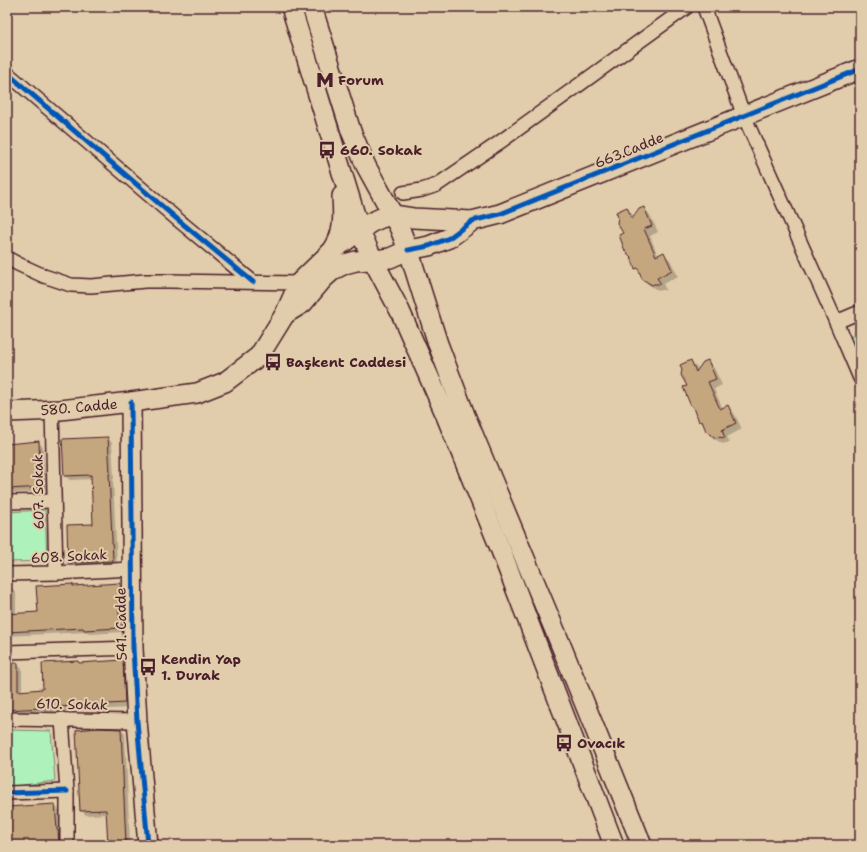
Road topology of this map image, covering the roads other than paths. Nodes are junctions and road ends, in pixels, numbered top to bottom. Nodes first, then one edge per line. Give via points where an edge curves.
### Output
1 (291, 7) edge
2 (312, 7) edge
3 (687, 7) edge
4 (704, 7) edge
5 (860, 69) edge
6 (7, 73) edge
7 (744, 116) junction
8 (340, 168) junction
9 (403, 193) dead end
10 (393, 216) junction
11 (472, 221) junction
12 (360, 231) junction
13 (333, 250) junction
14 (408, 250) junction
15 (7, 258) edge
16 (373, 260) junction
17 (253, 282) junction
18 (299, 284) junction
19 (860, 312) edge
20 (285, 314) junction
21 (836, 322) junction
22 (860, 378) edge
23 (131, 402) junction
24 (52, 410) junction
25 (7, 412) edge
26 (54, 501) junction
27 (7, 502) edge
28 (132, 569) junction
29 (56, 573) junction
30 (7, 574) edge
31 (133, 648) junction
32 (7, 652) edge
33 (7, 719) edge
34 (62, 719) junction
35 (137, 721) junction
36 (67, 791) junction
37 (7, 794) edge
38 (67, 845) edge
39 (148, 845) edge
40 (614, 845) edge
41 (642, 845) edge

1 - 8 main road
2 - 10 main road via 351,131 366,166
3 - 9 street via 437,185
4 - 7 street
5 - 7 main road, 663.Cadde
6 - 17 street
7 - 11 main road, 663.Cadde via 500,214
7 - 21 street
8 - 12 main road
8 - 13 main road via 343,224
10 - 11 main road
10 - 12 main road via 370,223
10 - 14 main road
11 - 14 main road, 663.Cadde via 449,238 429,246
12 - 13 main road
12 - 16 main road
13 - 18 main road, 580. Cadde
14 - 16 main road, 663.Cadde via 390,258
14 - 41 main road via 438,344 465,415
15 - 17 street via 44,276 71,285 91,286 169,280
16 - 20 main road, 663.Cadde via 350,262 333,270 303,303
16 - 40 main road via 400,311 444,411 500,548
17 - 18 street
18 - 20 main road, 580. Cadde
19 - 21 street
20 - 23 main road, 580. Cadde via 258,356 225,382 197,393
21 - 22 street
23 - 24 main road, 580. Cadde
23 - 28 main road, 541. Cadde
24 - 25 main road, 580. Cadde
24 - 26 street, 607. Sokak
26 - 27 street
26 - 29 street, 607. Sokak
28 - 29 street, 608. Sokak
28 - 31 main road, 541. Cadde
29 - 30 street, 608. Sokak
31 - 32 street
31 - 35 main road, 541. Cadde
33 - 34 street, 610. Sokak
34 - 35 street, 610. Sokak
34 - 36 street
35 - 39 main road, 541. Cadde
36 - 37 street
36 - 38 street

